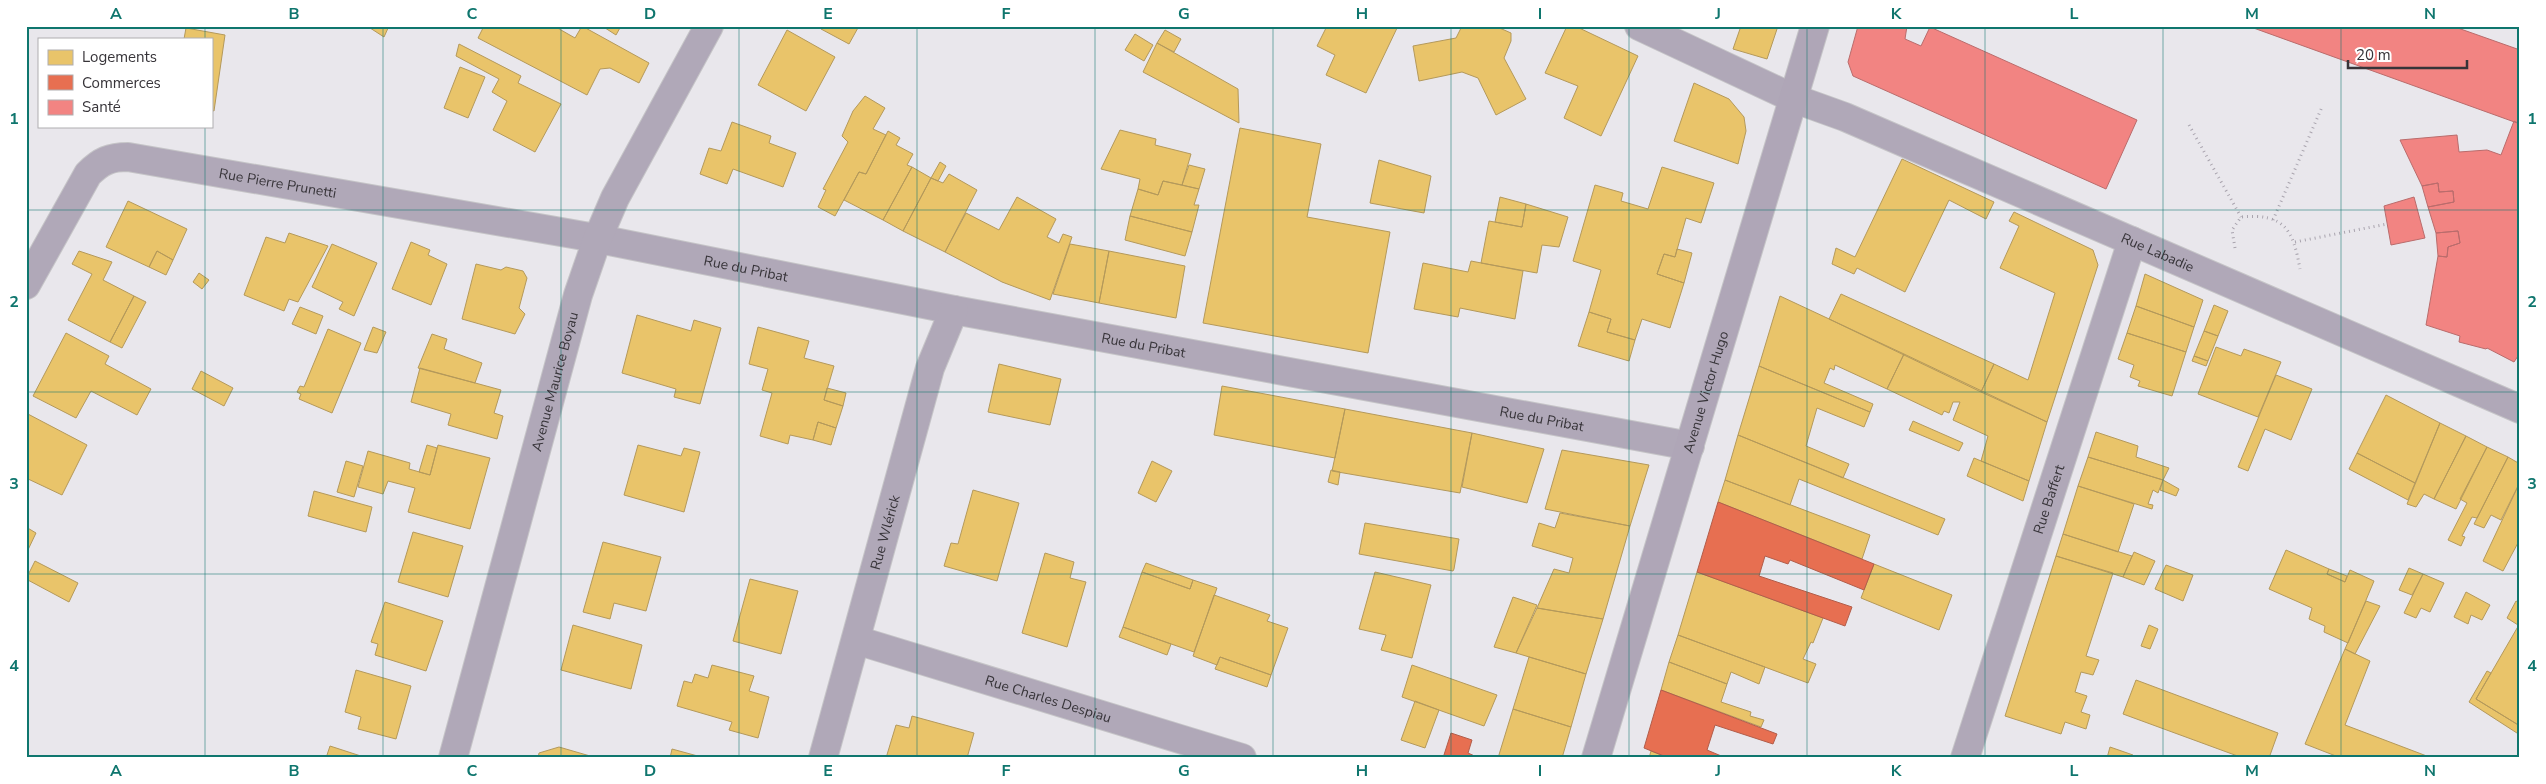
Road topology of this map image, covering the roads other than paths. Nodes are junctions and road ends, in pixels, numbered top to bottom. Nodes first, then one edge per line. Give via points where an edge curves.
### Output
1 (709, 26) edge
2 (1639, 26) edge
3 (1815, 26) edge
4 (1795, 100) junction
5 (597, 240) junction
6 (2132, 241) junction
7 (26, 285) edge
8 (954, 310) junction
9 (2520, 409) edge
10 (1690, 446) junction
11 (856, 640) junction
12 (453, 758) edge
13 (824, 758) edge
14 (1242, 758) edge
15 (1596, 758) edge
16 (1966, 758) edge

1 - 5 street, Avenue Maurice Boyau via 615,198
2 - 4 street, Rue Labadie
3 - 4 main road, Avenue Victor Hugo
4 - 6 street, Rue Labadie via 1854,120
4 - 10 main road, Avenue Victor Hugo
5 - 7 street, Rue Pierre Prunetti via 112,157 98,163 88,174
5 - 8 street, Rue du Pribat
5 - 12 street, Avenue Maurice Boyau via 578,295
6 - 9 street, Rue Labadie
6 - 16 street, Rue Baffert
8 - 10 street, Rue du Pribat
8 - 11 street, Rue Wlérick via 930,368
10 - 15 main road, Avenue Victor Hugo
11 - 13 street, Rue Wlérick
11 - 14 street, Rue Charles Despiau

